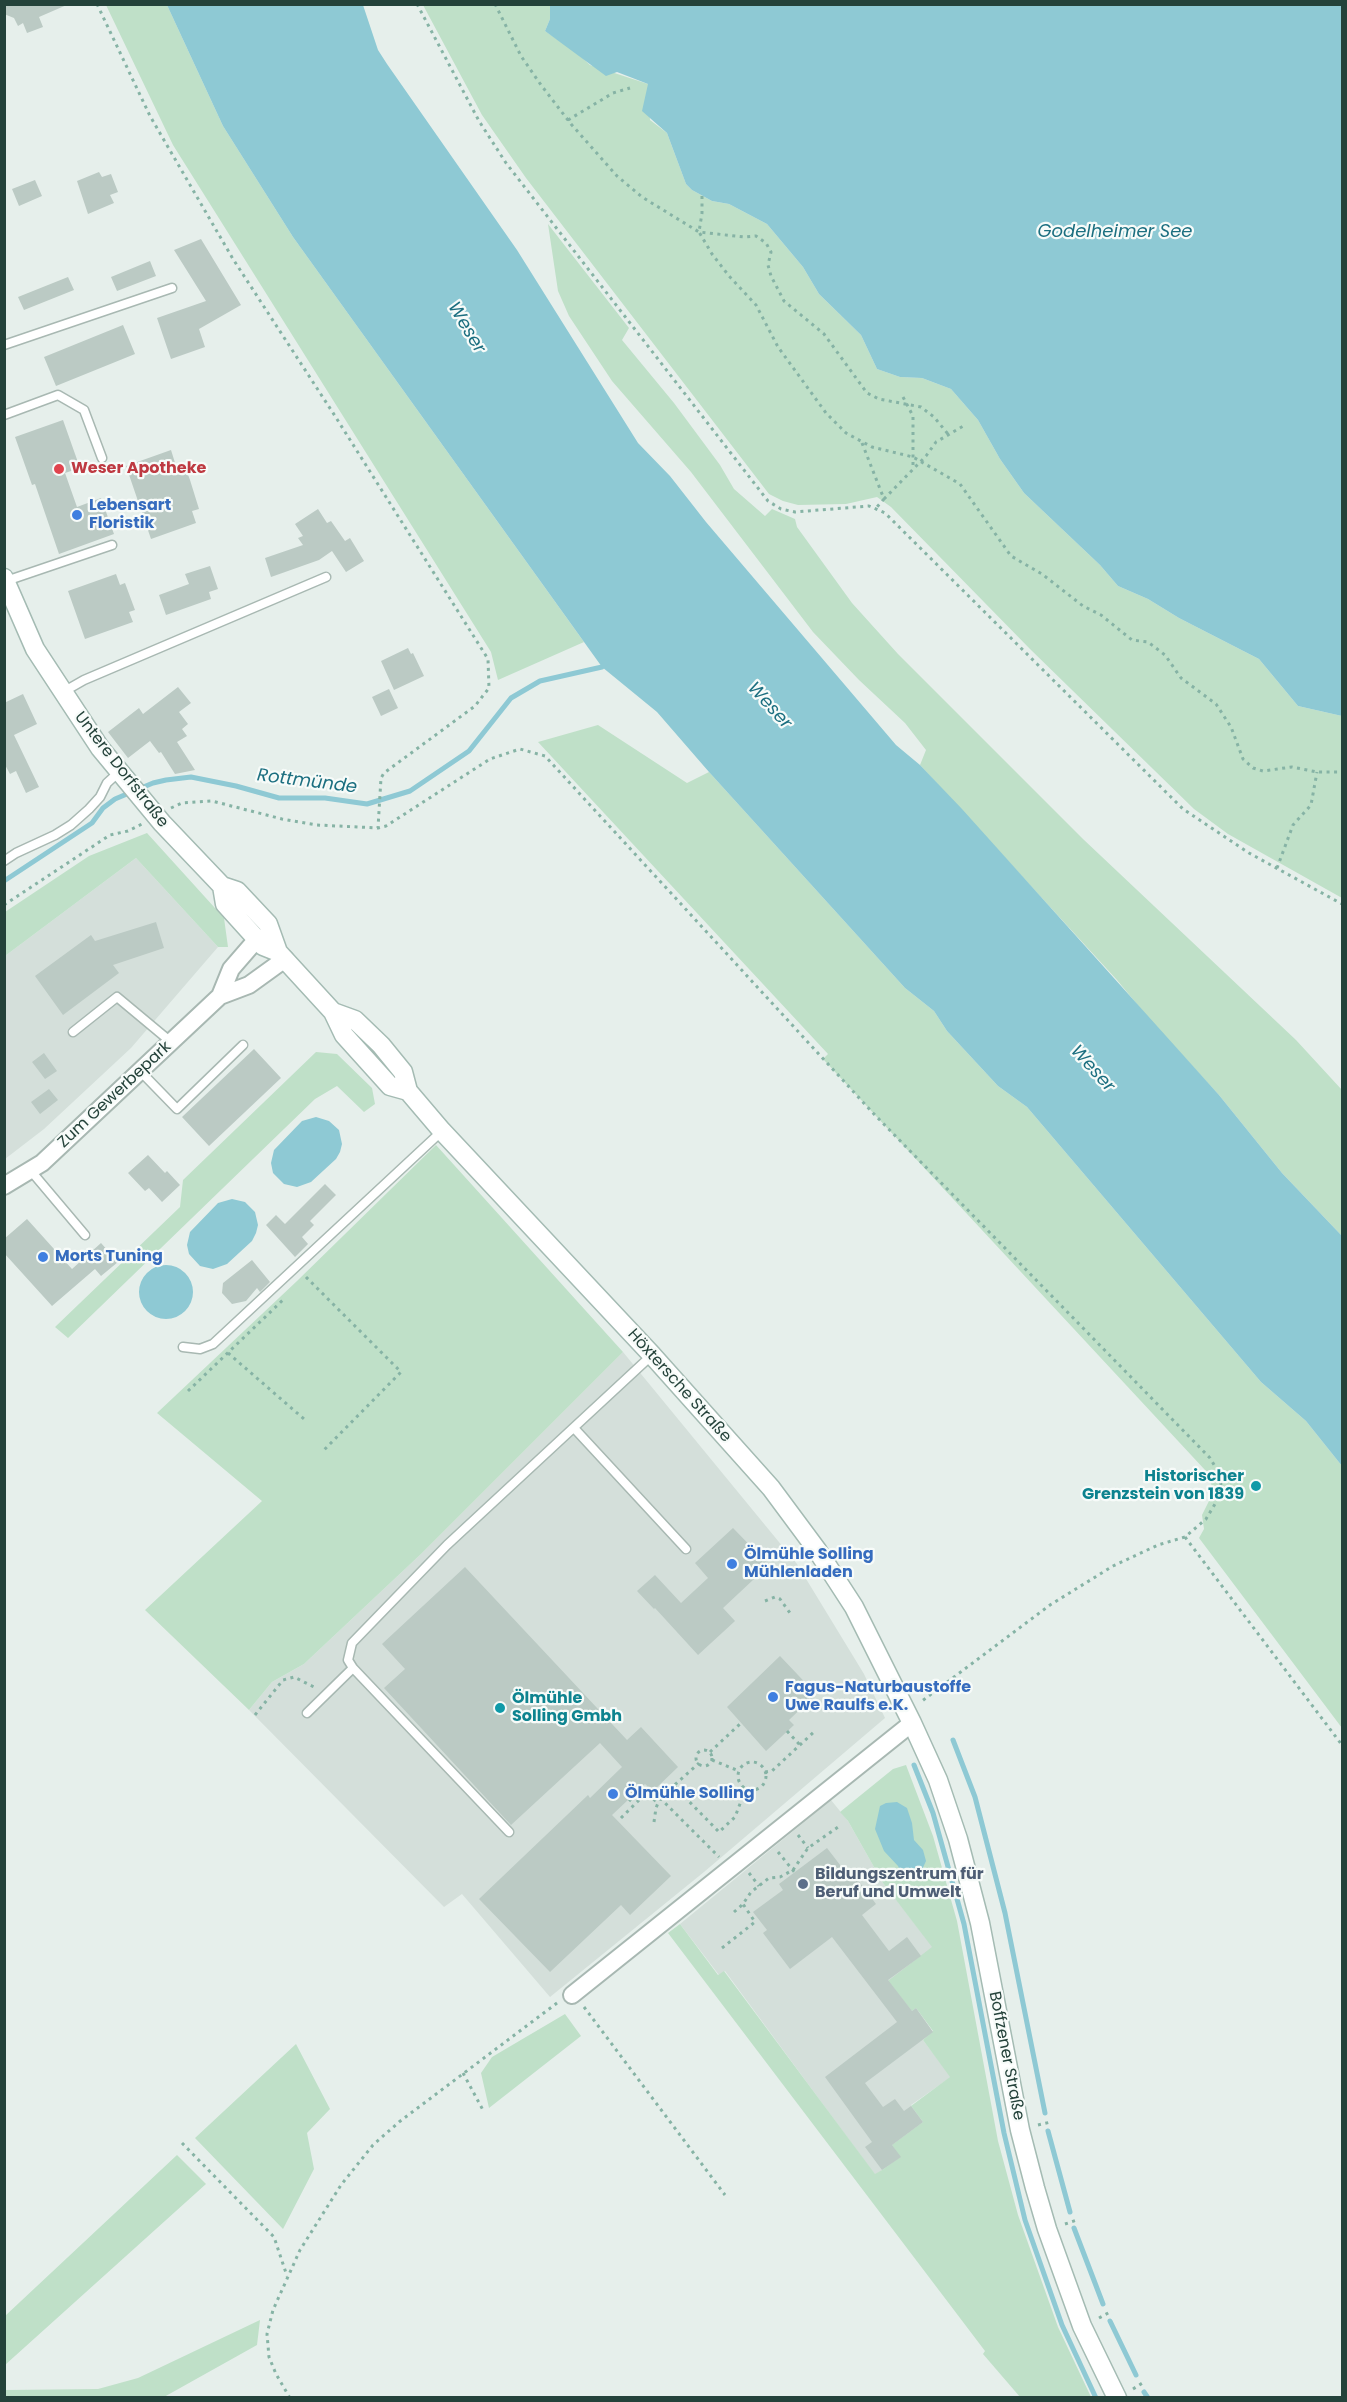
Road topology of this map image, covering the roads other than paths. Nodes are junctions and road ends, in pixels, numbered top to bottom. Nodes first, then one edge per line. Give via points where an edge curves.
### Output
1 (172, 288) dead end
2 (4, 345) edge
3 (4, 415) edge
4 (102, 458) dead end
5 (112, 545) dead end
6 (326, 577) dead end
7 (5, 579) edge
8 (9, 604) edge
9 (63, 693) junction
10 (123, 777) junction
11 (4, 861) edge
12 (222, 886) junction
13 (257, 939) junction
14 (282, 955) junction
15 (220, 996) junction
16 (73, 1032) dead end
17 (172, 1042) junction
18 (243, 1045) dead end
19 (141, 1072) junction
20 (442, 1131) junction
21 (31, 1171) junction
22 (4, 1186) edge
23 (85, 1235) dead end
24 (183, 1347) dead end
25 (652, 1355) junction
26 (574, 1428) junction
27 (686, 1549) dead end
28 (353, 1668) junction
29 (914, 1711) junction
30 (307, 1713) dead end
31 (509, 1833) dead end
32 (573, 1994) road end
33 (1125, 2393) edge

1 - 2 lane
3 - 4 lane via 58,395 84,410
5 - 7 lane
6 - 9 lane via 95,675
7 - 8 street, Untere Dorfstraße
8 - 9 street, Untere Dorfstraße
9 - 10 street, Untere Dorfstraße
10 - 11 lane via 107,783 100,797 71,825
10 - 12 street, Untere Dorfstraße
12 - 13 street, Untere Dorfstraße via 225,904
12 - 14 street, Untere Dorfstraße via 237,891 268,924
13 - 14 street, Untere Dorfstraße
13 - 15 street, Zum Gewerbepark via 231,969
14 - 15 street, Zum Gewerbepark via 249,985
14 - 20 street, Höxtersche Straße via 333,1012 355,1020 381,1046 403,1072 408,1092
15 - 17 street, Zum Gewerbepark
16 - 17 lane via 117,997
17 - 19 street, Zum Gewerbepark
18 - 19 lane via 177,1109
19 - 21 street, Zum Gewerbepark
20 - 24 lane via 213,1344 200,1349
20 - 25 street, Höxtersche Straße
21 - 22 street, Zum Gewerbepark
21 - 23 lane
25 - 26 lane
25 - 29 street, Höxtersche Straße via 771,1488 817,1550
26 - 27 lane
26 - 28 lane via 447,1545 352,1644 348,1660
28 - 30 lane
28 - 31 lane
29 - 32 street via 768,1839
29 - 33 street, Boffzener Straße via 958,1839 978,1912 1020,2130 1047,2229 1082,2326

